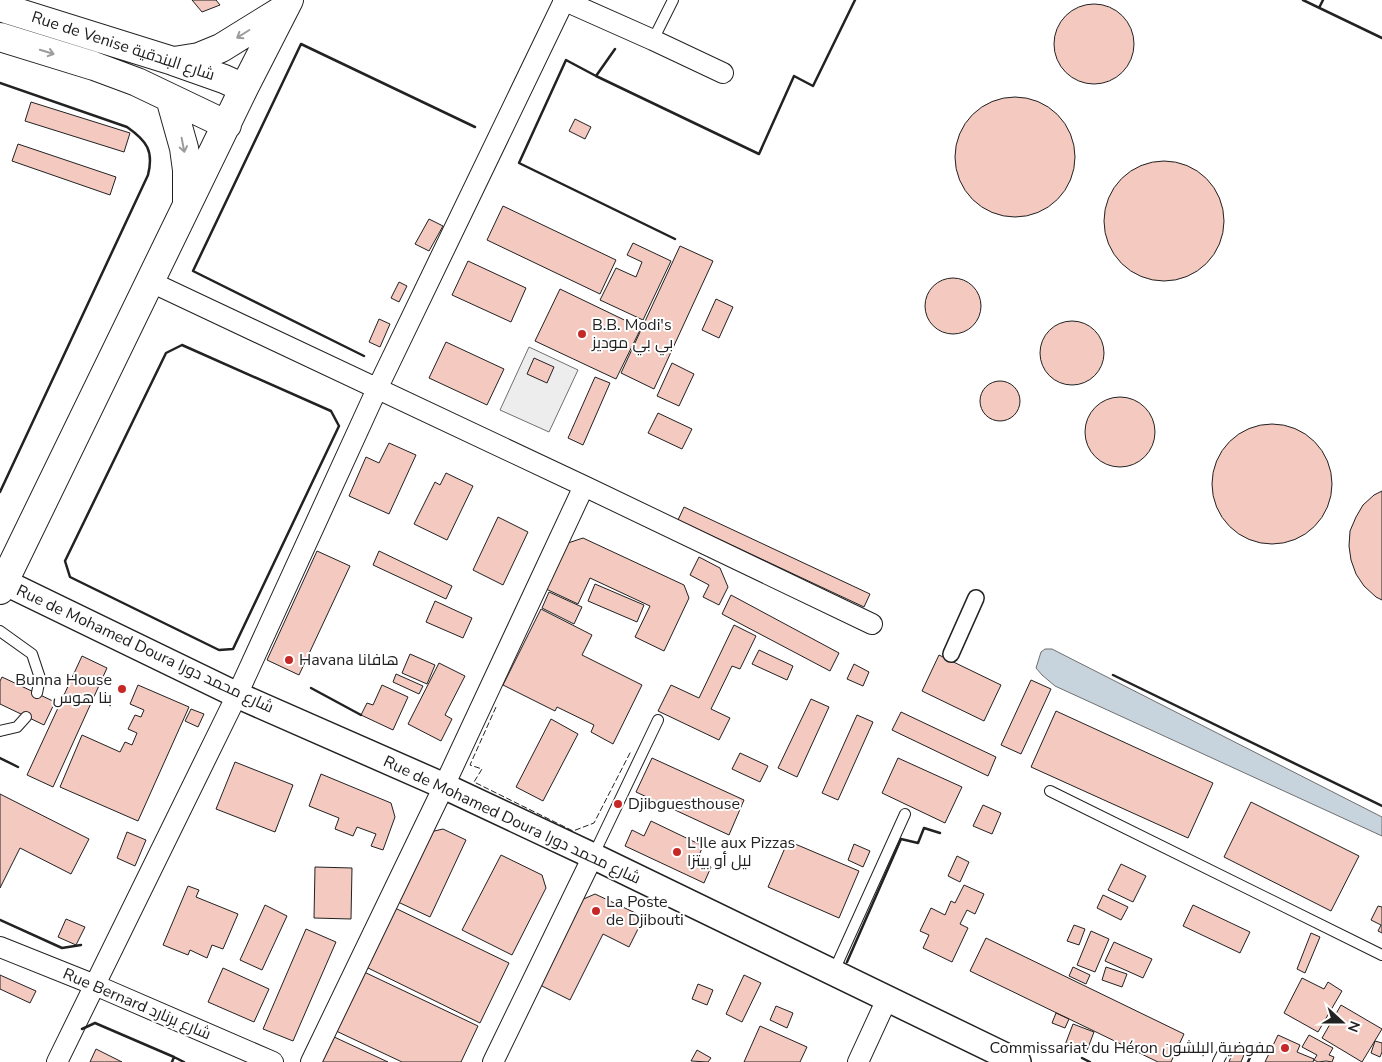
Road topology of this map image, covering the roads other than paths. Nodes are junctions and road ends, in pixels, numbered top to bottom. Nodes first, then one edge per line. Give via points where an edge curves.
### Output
1 (563, 0) edge
2 (673, 0) edge
3 (287, 4) edge
4 (0, 7) edge
5 (0, 37) edge
6 (653, 40) junction
7 (173, 61) junction
8 (723, 73) dead end
9 (244, 88) junction
10 (170, 98) junction
11 (227, 125) junction
12 (187, 207) junction
13 (151, 282) junction
14 (377, 389) junction
15 (584, 486) junction
16 (2, 586) edge
17 (976, 598) dead end
18 (872, 624) dead end
19 (0, 631) edge
20 (951, 654) dead end
21 (36, 693) dead end
22 (238, 695) junction
23 (26, 717) dead end
24 (658, 720) dead end
25 (0, 731) edge
26 (444, 786) junction
27 (1050, 791) dead end
28 (906, 814) dead end
29 (593, 856) junction
30 (0, 946) edge
31 (1382, 955) edge
32 (833, 973) junction
33 (95, 985) junction
34 (887, 999) junction
35 (1224, 1050) dead end
36 (56, 1062) edge
37 (273, 1062) edge
38 (311, 1062) edge
39 (493, 1062) edge
40 (858, 1062) edge
41 (1018, 1062) edge
42 (1218, 1062) edge

1 - 6 street
1 - 14 street
2 - 6 lane
3 -> 7 main road via 221,48 199,57
3 - 9 main road
4 - 7 main road, Rue de Venise شارع البندقية
5 -> 10 main road, Rue de Venise شارع البندقية via 94,66
6 - 8 street
7 - 9 main road, Rue de Venise شارع البندقية
9 - 11 main road
10 - 11 main road, Rue de Venise شارع البندقية
10 -> 12 main road via 184,148
11 - 12 main road
12 - 13 main road
13 - 14 street
13 - 16 main road
14 - 15 street
14 - 22 street
15 - 18 street
15 - 26 street
16 - 22 street, Rue de Mohamed Doura شارع محمد دورا
17 - 20 street
19 - 21 lane via 32,654 40,678
22 - 26 street, Rue de Mohamed Doura شارع محمد دورا
22 - 33 street
23 - 25 lane via 17,727
24 - 29 lane
26 - 29 street, Rue de Mohamed Doura شارع محمد دورا
26 - 38 street
27 - 31 lane
28 - 32 lane
29 - 32 street, Rue de Mohamed Doura شارع محمد دورا
29 - 39 street
30 - 33 street, Rue Bernard شارع برنارد
32 - 34 street, Rue de Mohamed Doura شارع محمد دورا
33 - 36 street
33 - 37 street, Rue Bernard شارع برنارد
34 - 40 street
34 - 41 street, Rue de Mohamed Doura شارع محمد دورا
35 - 42 lane

